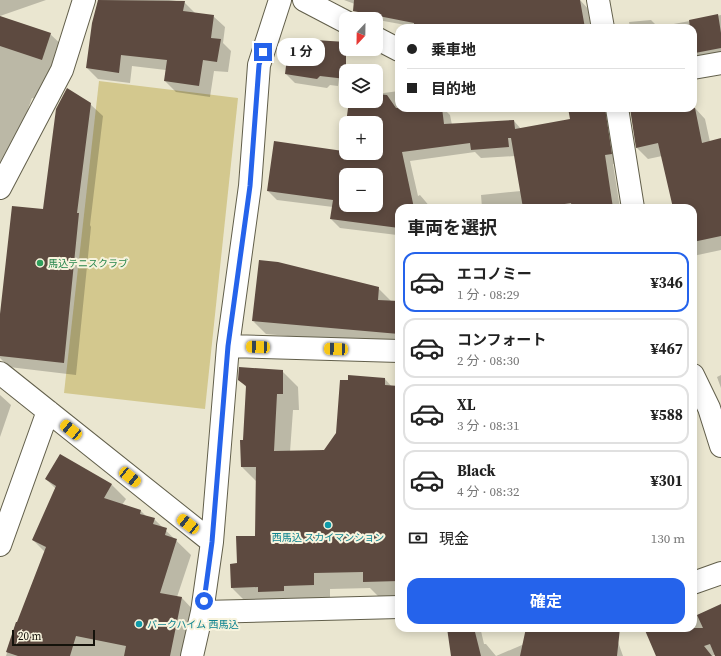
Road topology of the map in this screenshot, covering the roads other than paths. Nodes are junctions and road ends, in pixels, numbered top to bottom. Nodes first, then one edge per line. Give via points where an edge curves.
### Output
1 (84, 0) edge
2 (280, 0) edge
3 (304, 0) edge
4 (598, 0) edge
5 (339, 18) edge
6 (602, 24) edge
7 (383, 42) edge
8 (395, 48) edge
9 (721, 63) edge
10 (697, 67) edge
11 (618, 112) edge
12 (0, 188) edge
13 (632, 204) edge
14 (228, 346) junction
15 (395, 351) edge
16 (0, 373) edge
17 (697, 383) edge
18 (48, 411) junction
19 (721, 446) edge
20 (212, 542) junction
21 (0, 545) edge
22 (721, 573) edge
23 (697, 582) edge
24 (395, 607) edge
25 (202, 612) junction
26 (192, 656) edge

1 - 12 street via 62,70
2 - 14 street via 259,65 250,186
3 - 5 street
4 - 6 street
7 - 8 street
9 - 10 street
11 - 13 street
14 - 15 street
14 - 20 street
16 - 18 street
17 - 19 street via 709,408
18 - 20 street
18 - 21 street
20 - 25 street
22 - 23 street
24 - 25 street
25 - 26 street

